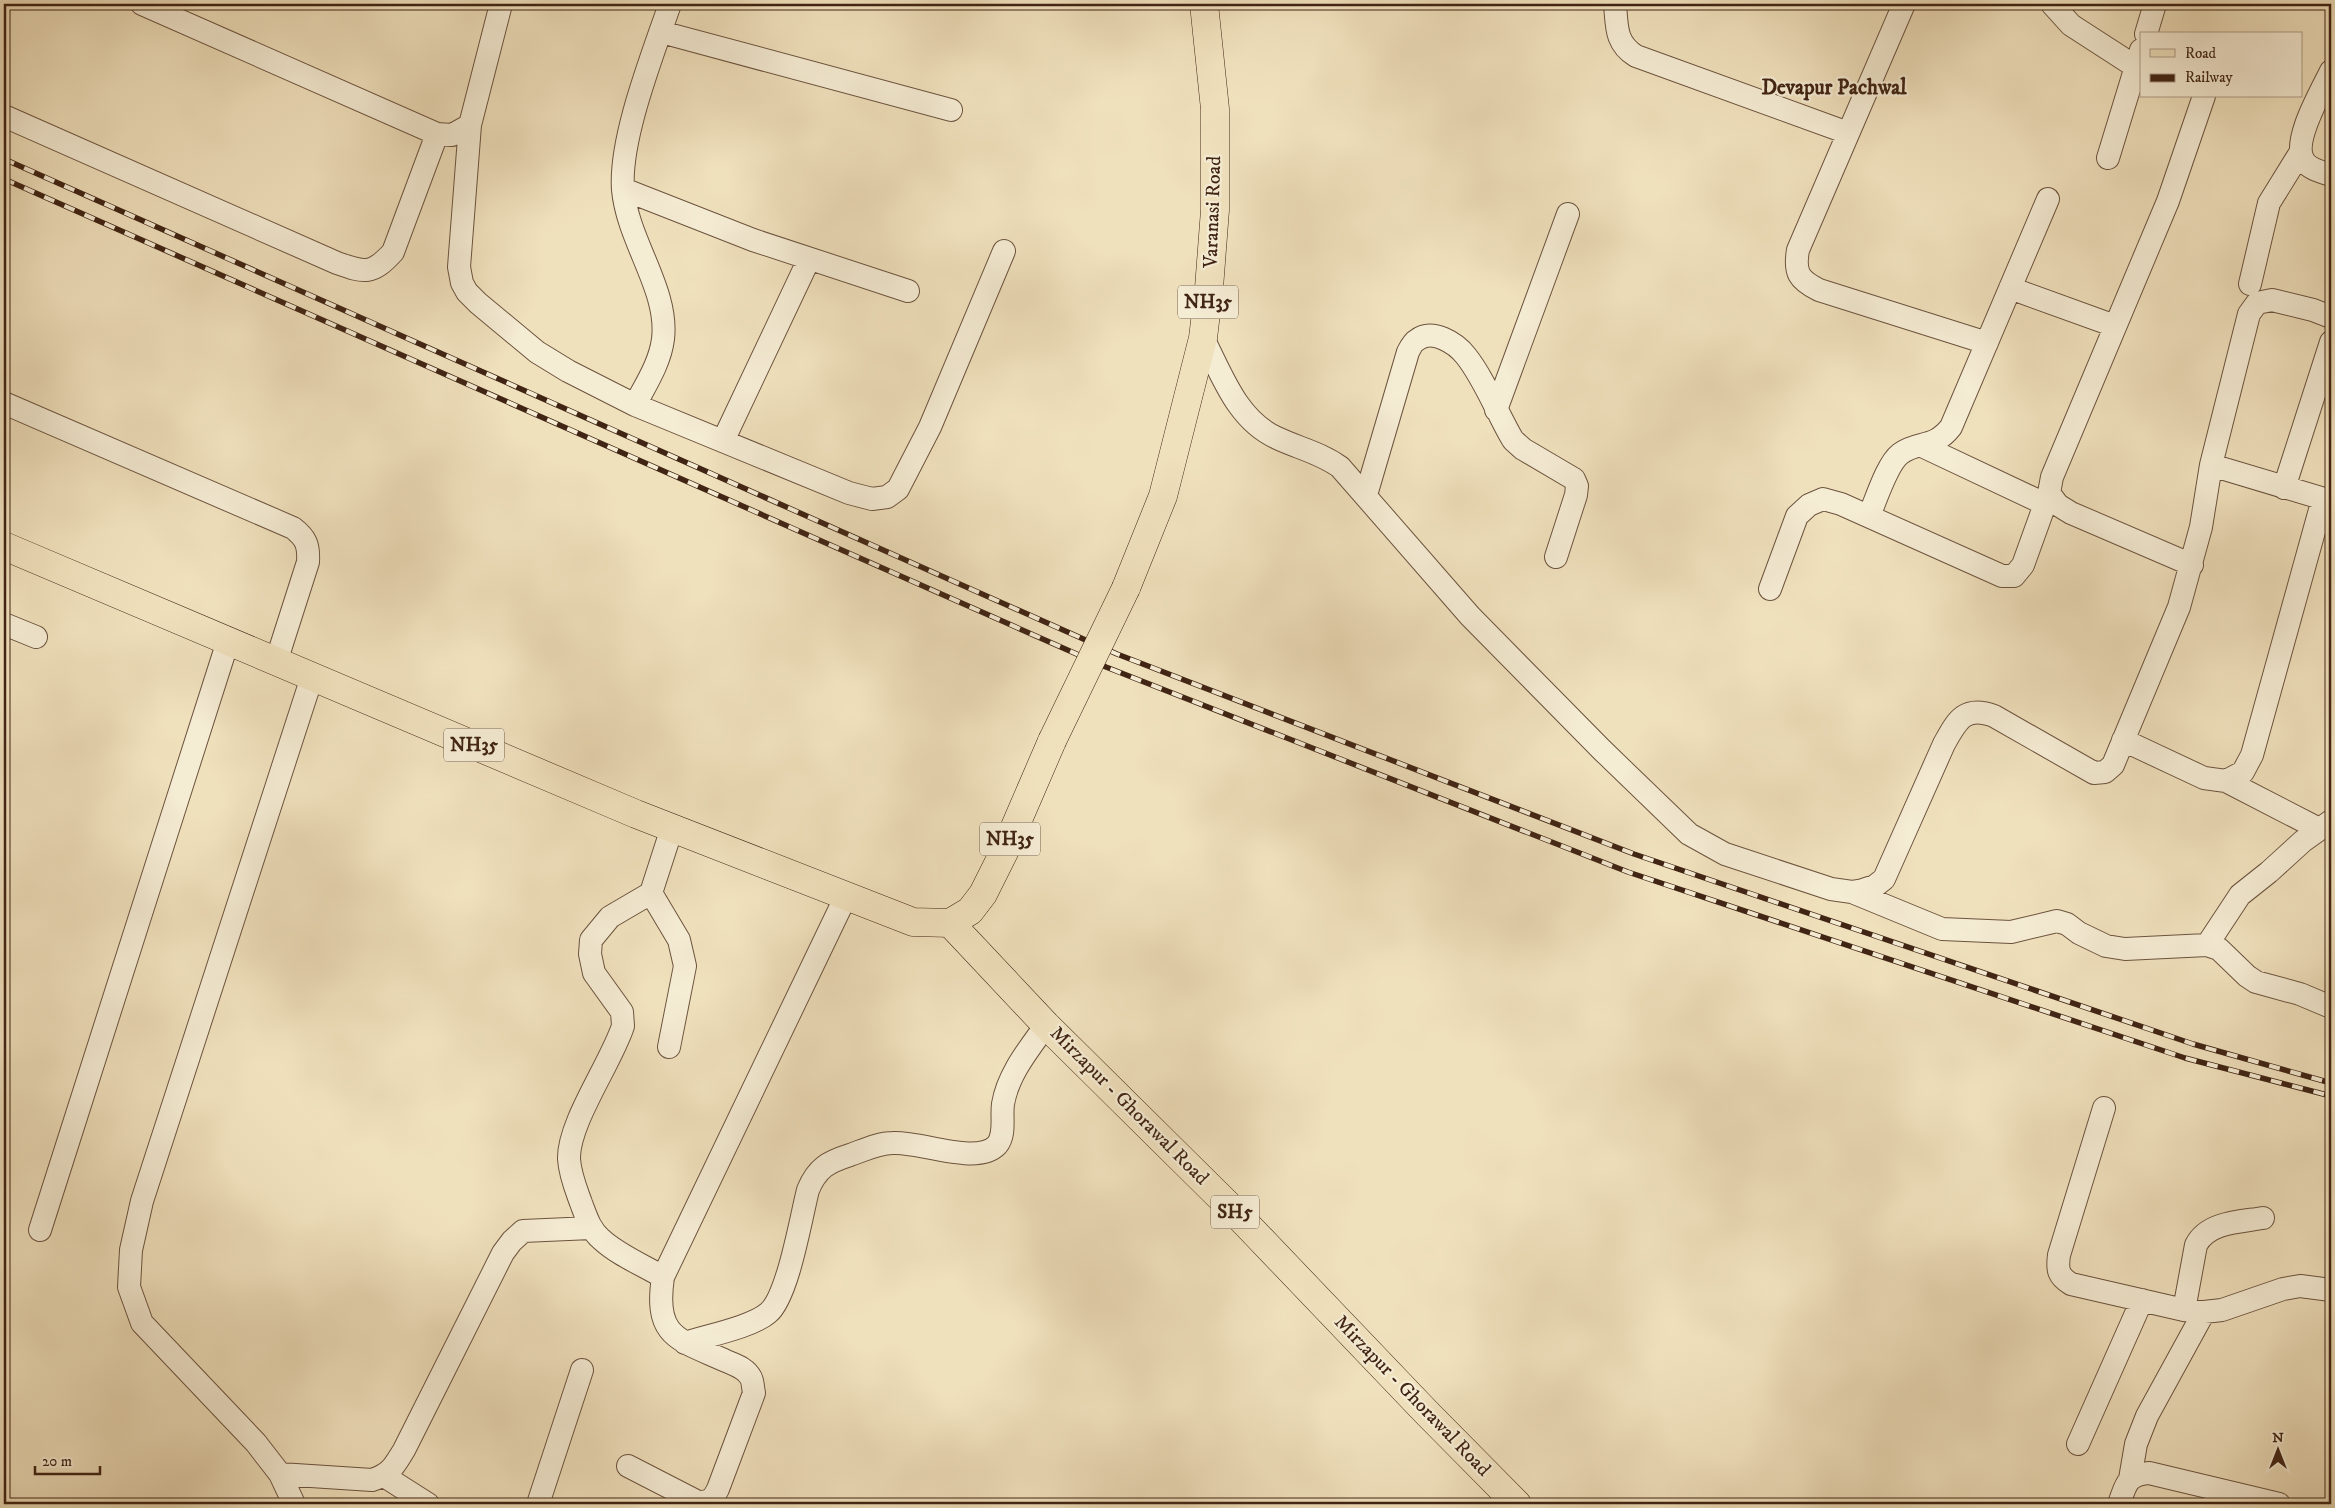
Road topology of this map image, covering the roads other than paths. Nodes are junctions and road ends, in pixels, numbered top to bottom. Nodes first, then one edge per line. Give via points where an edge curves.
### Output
1 (142, 4) edge
2 (501, 4) edge
3 (670, 4) edge
4 (1204, 4) edge
5 (1615, 4) edge
6 (1904, 4) edge
7 (2052, 4) edge
8 (2156, 4) edge
9 (170, 10) edge
10 (660, 32) junction
11 (2147, 32) edge
12 (2139, 59) edge
13 (2331, 70) edge
14 (2203, 98) edge
15 (952, 110) dead end
16 (4, 116) edge
17 (470, 125) junction
18 (1848, 133) junction
19 (437, 134) junction
20 (2300, 153) junction
21 (2108, 158) dead end
22 (2331, 175) edge
23 (623, 189) junction
24 (2048, 200) dead end
25 (1568, 214) dead end
26 (1004, 251) dead end
27 (809, 259) junction
28 (2250, 284) dead end
29 (2010, 288) junction
30 (908, 292) dead end
31 (2331, 318) edge
32 (2115, 326) junction
33 (1203, 338) junction
34 (1987, 342) junction
35 (2331, 342) edge
36 (4, 403) edge
37 (635, 405) junction
38 (1496, 410) junction
39 (723, 441) junction
40 (1922, 446) junction
41 (2211, 466) junction
42 (2284, 488) junction
43 (1366, 495) junction
44 (2047, 499) junction
45 (2327, 500) edge
46 (1868, 516) junction
47 (4, 546) edge
48 (1556, 557) dead end
49 (2192, 565) junction
50 (1770, 589) dead end
51 (4, 624) edge
52 (36, 637) dead end
53 (228, 641) junction
54 (276, 662) junction
55 (312, 677) junction
56 (2124, 740) junction
57 (2226, 781) junction
58 (2325, 825) edge
59 (672, 828) junction
60 (1852, 892) junction
61 (651, 893) junction
62 (846, 896) junction
63 (950, 923) junction
64 (2207, 945) junction
65 (2331, 1007) edge
66 (1046, 1024) junction
67 (669, 1047) dead end
68 (2104, 1108) dead end
69 (2262, 1218) dead end
70 (591, 1228) junction
71 (40, 1230) dead end
72 (663, 1276) junction
73 (2331, 1290) edge
74 (2142, 1300) junction
75 (2194, 1311) junction
76 (685, 1343) junction
77 (582, 1370) dead end
78 (2078, 1444) dead end
79 (628, 1466) dead end
80 (280, 1474) junction
81 (384, 1476) junction
82 (2130, 1478) junction
83 (2203, 1496) edge
84 (294, 1504) edge
85 (428, 1504) edge
86 (538, 1504) edge
87 (1517, 1504) edge
88 (2120, 1504) edge
89 (2279, 1504) edge

1 - 9 street
2 - 17 street
3 - 10 street
4 - 33 main road, Varanasi Road / NH35 via 1214,100 1215,210
5 - 18 street via 1619,36 1625,49 1636,56
6 - 18 street
7 - 12 street via 2071,25
8 - 11 street
9 - 19 street
10 - 15 street
10 - 23 street via 628,143
12 - 21 street
13 - 20 street via 2300,140
14 - 32 street via 2168,200
16 - 19 street via 362,272 380,267 393,252
17 - 19 street via 452,135
17 - 37 street via 459,267 467,292 538,352
18 - 34 street via 1798,250 1795,267 1804,282 1819,290
20 - 22 street via 2305,163
20 - 28 street via 2269,203
23 - 27 street
23 - 37 street via 633,233 656,290 664,322 657,364
24 - 29 street
25 - 38 street
26 - 39 street via 930,427 898,489 887,498 872,499 849,493
27 - 30 street
27 - 39 street
29 - 32 street
29 - 34 street
31 - 41 street via 2272,300 2257,303 2249,314 2243,333
32 - 44 street via 2052,477
33 - 43 street via 1236,403 1247,417 1275,437 1330,460
33 - 63 main road, Varanasi Road / NH35, bridge via 1163,496 1126,588 983,894 970,911
34 - 40 street via 1951,427 1944,437
35 - 42 street
36 - 54 street via 293,528 304,536 309,548 308,562
37 - 39 street
38 - 43 street via 1468,357 1459,348 1433,335 1415,340 1408,352
38 - 48 street via 1513,440 1574,479 1577,486
40 - 44 street
40 - 46 street via 1899,454
41 - 42 street
41 - 49 street
42 - 45 street
43 - 60 street via 1470,616 1689,834 1708,846 1752,864 1830,889
44 - 46 street via 2023,565 2014,576 2002,576
44 - 49 street via 2071,513
45 - 57 street via 2252,755 2243,772
46 - 50 street via 1823,499 1809,505 1798,516
47 - 53 main road, NH35
49 - 56 street via 2179,607
51 - 52 street
53 - 54 main road, NH35
53 - 71 street
54 - 55 main road, NH35
55 - 59 main road, NH35
55 - 80 street via 142,1201 131,1250 129,1287 142,1322 256,1443
56 - 57 street via 2204,778
56 - 60 street via 2113,765 2105,772 2094,773 1994,716 1980,711 1964,715 1944,744 1884,878 1875,886
57 - 58 street
58 - 64 street via 2240,896
59 - 61 street
59 - 62 main road, NH35
60 - 64 street via 1942,929 2011,932 2057,921 2068,924 2092,940 2116,948
61 - 67 street via 679,940 684,955 683,984
61 - 70 street via 610,917 591,940 594,973 622,1012 623,1026 570,1146 571,1176
62 - 63 main road, NH35 via 912,922
62 - 72 street
63 - 66 main road, Mirzapur - Ghorawal Road / SH5
64 - 65 street via 2219,949 2256,982 2300,994
66 - 76 street via 1009,1083 1003,1107 1002,1136 996,1145 986,1152 972,1154 909,1144 882,1144 823,1167 814,1175 808,1190 779,1301 769,1313 755,1321
66 - 87 main road, Mirzapur - Ghorawal Road / SH5 via 1230,1207
68 - 74 street via 2057,1269 2061,1278 2071,1284
69 - 75 street via 2225,1225 2200,1237 2196,1245
70 - 72 street via 608,1244
70 - 81 street via 535,1229 523,1231 512,1240 404,1450
72 - 76 street via 660,1309 665,1325
73 - 75 street via 2300,1286 2222,1310
74 - 75 street
74 - 78 street
75 - 82 street via 2141,1429
76 - 79 street via 743,1368 752,1379 754,1393 714,1498 698,1502
77 - 86 street
80 - 81 street via 372,1480
80 - 84 street
81 - 85 street
82 - 83 street via 2149,1473
82 - 88 street
83 - 89 street

